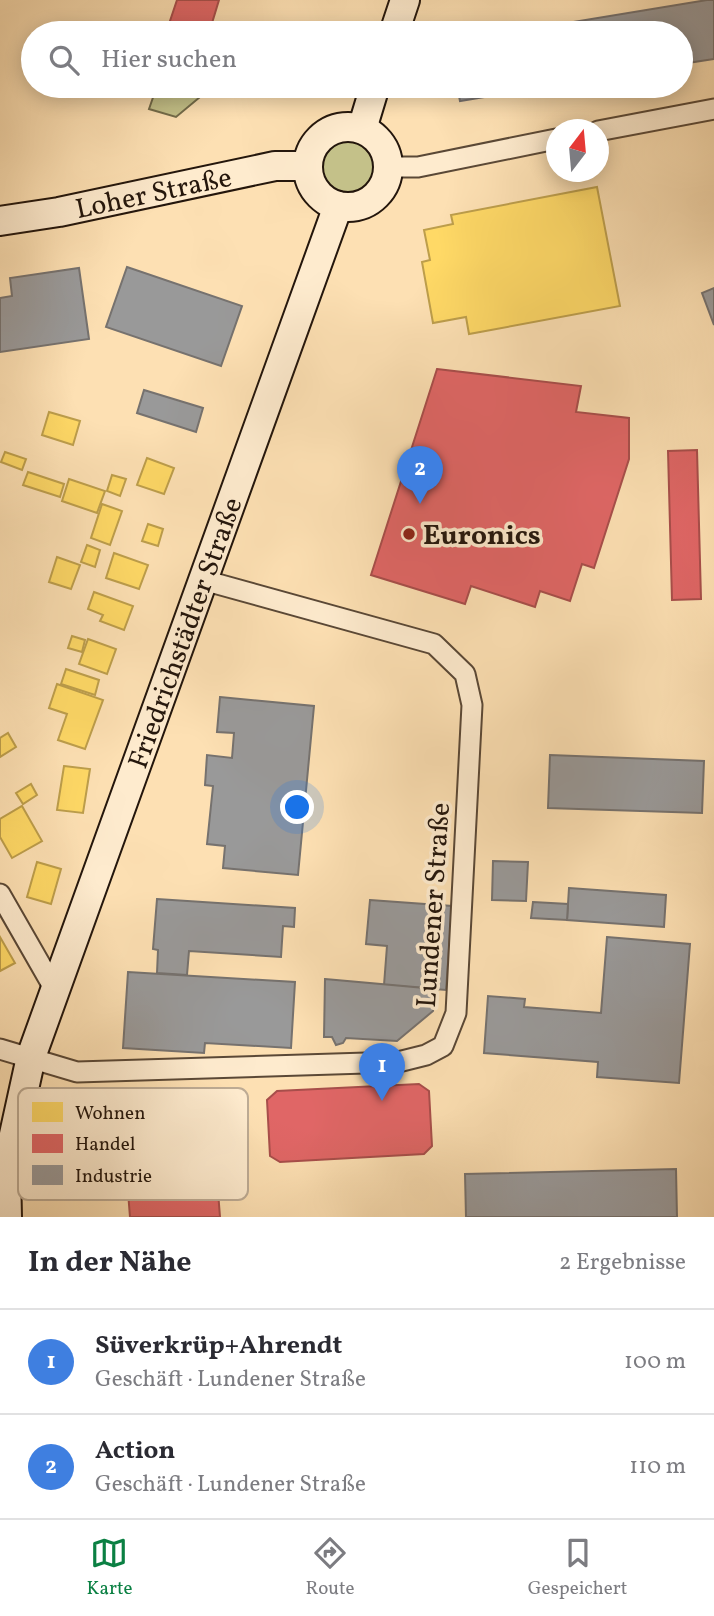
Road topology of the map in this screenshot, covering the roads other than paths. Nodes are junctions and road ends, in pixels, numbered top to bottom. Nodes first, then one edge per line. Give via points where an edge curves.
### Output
1 (405, 0) edge
2 (398, 21) edge
3 (371, 98) edge
4 (714, 109) edge
5 (362, 129) junction
6 (609, 129) edge
7 (546, 141) edge
8 (307, 166) junction
9 (388, 167) junction
10 (338, 206) junction
11 (0, 221) edge
12 (203, 580) junction
13 (0, 894) edge
14 (55, 990) junction
15 (0, 1049) edge
16 (30, 1057) junction
17 (23, 1088) edge
18 (18, 1107) edge
19 (3, 1170) edge
20 (7, 1217) edge

1 - 2 street
3 - 5 street
4 - 6 street
5 - 8 street via 336,128 321,136
5 - 9 street via 384,148
7 - 9 street via 418,167
8 - 10 street via 318,194
8 - 11 street, Loher Straße via 275,166
9 - 10 street via 381,190 369,201
10 - 12 street, Friedrichstädter Straße
12 - 14 street, Friedrichstädter Straße
12 - 16 street, Lundener Straße via 434,643 465,674 472,705 456,1013 443,1046 398,1062 77,1072
13 - 14 street
14 - 16 street, Friedrichstädter Straße
15 - 16 street
16 - 17 street, Friedrichstädter Straße
18 - 19 street, Friedrichstädter Straße
19 - 20 street, Friedrichstädter Straße

